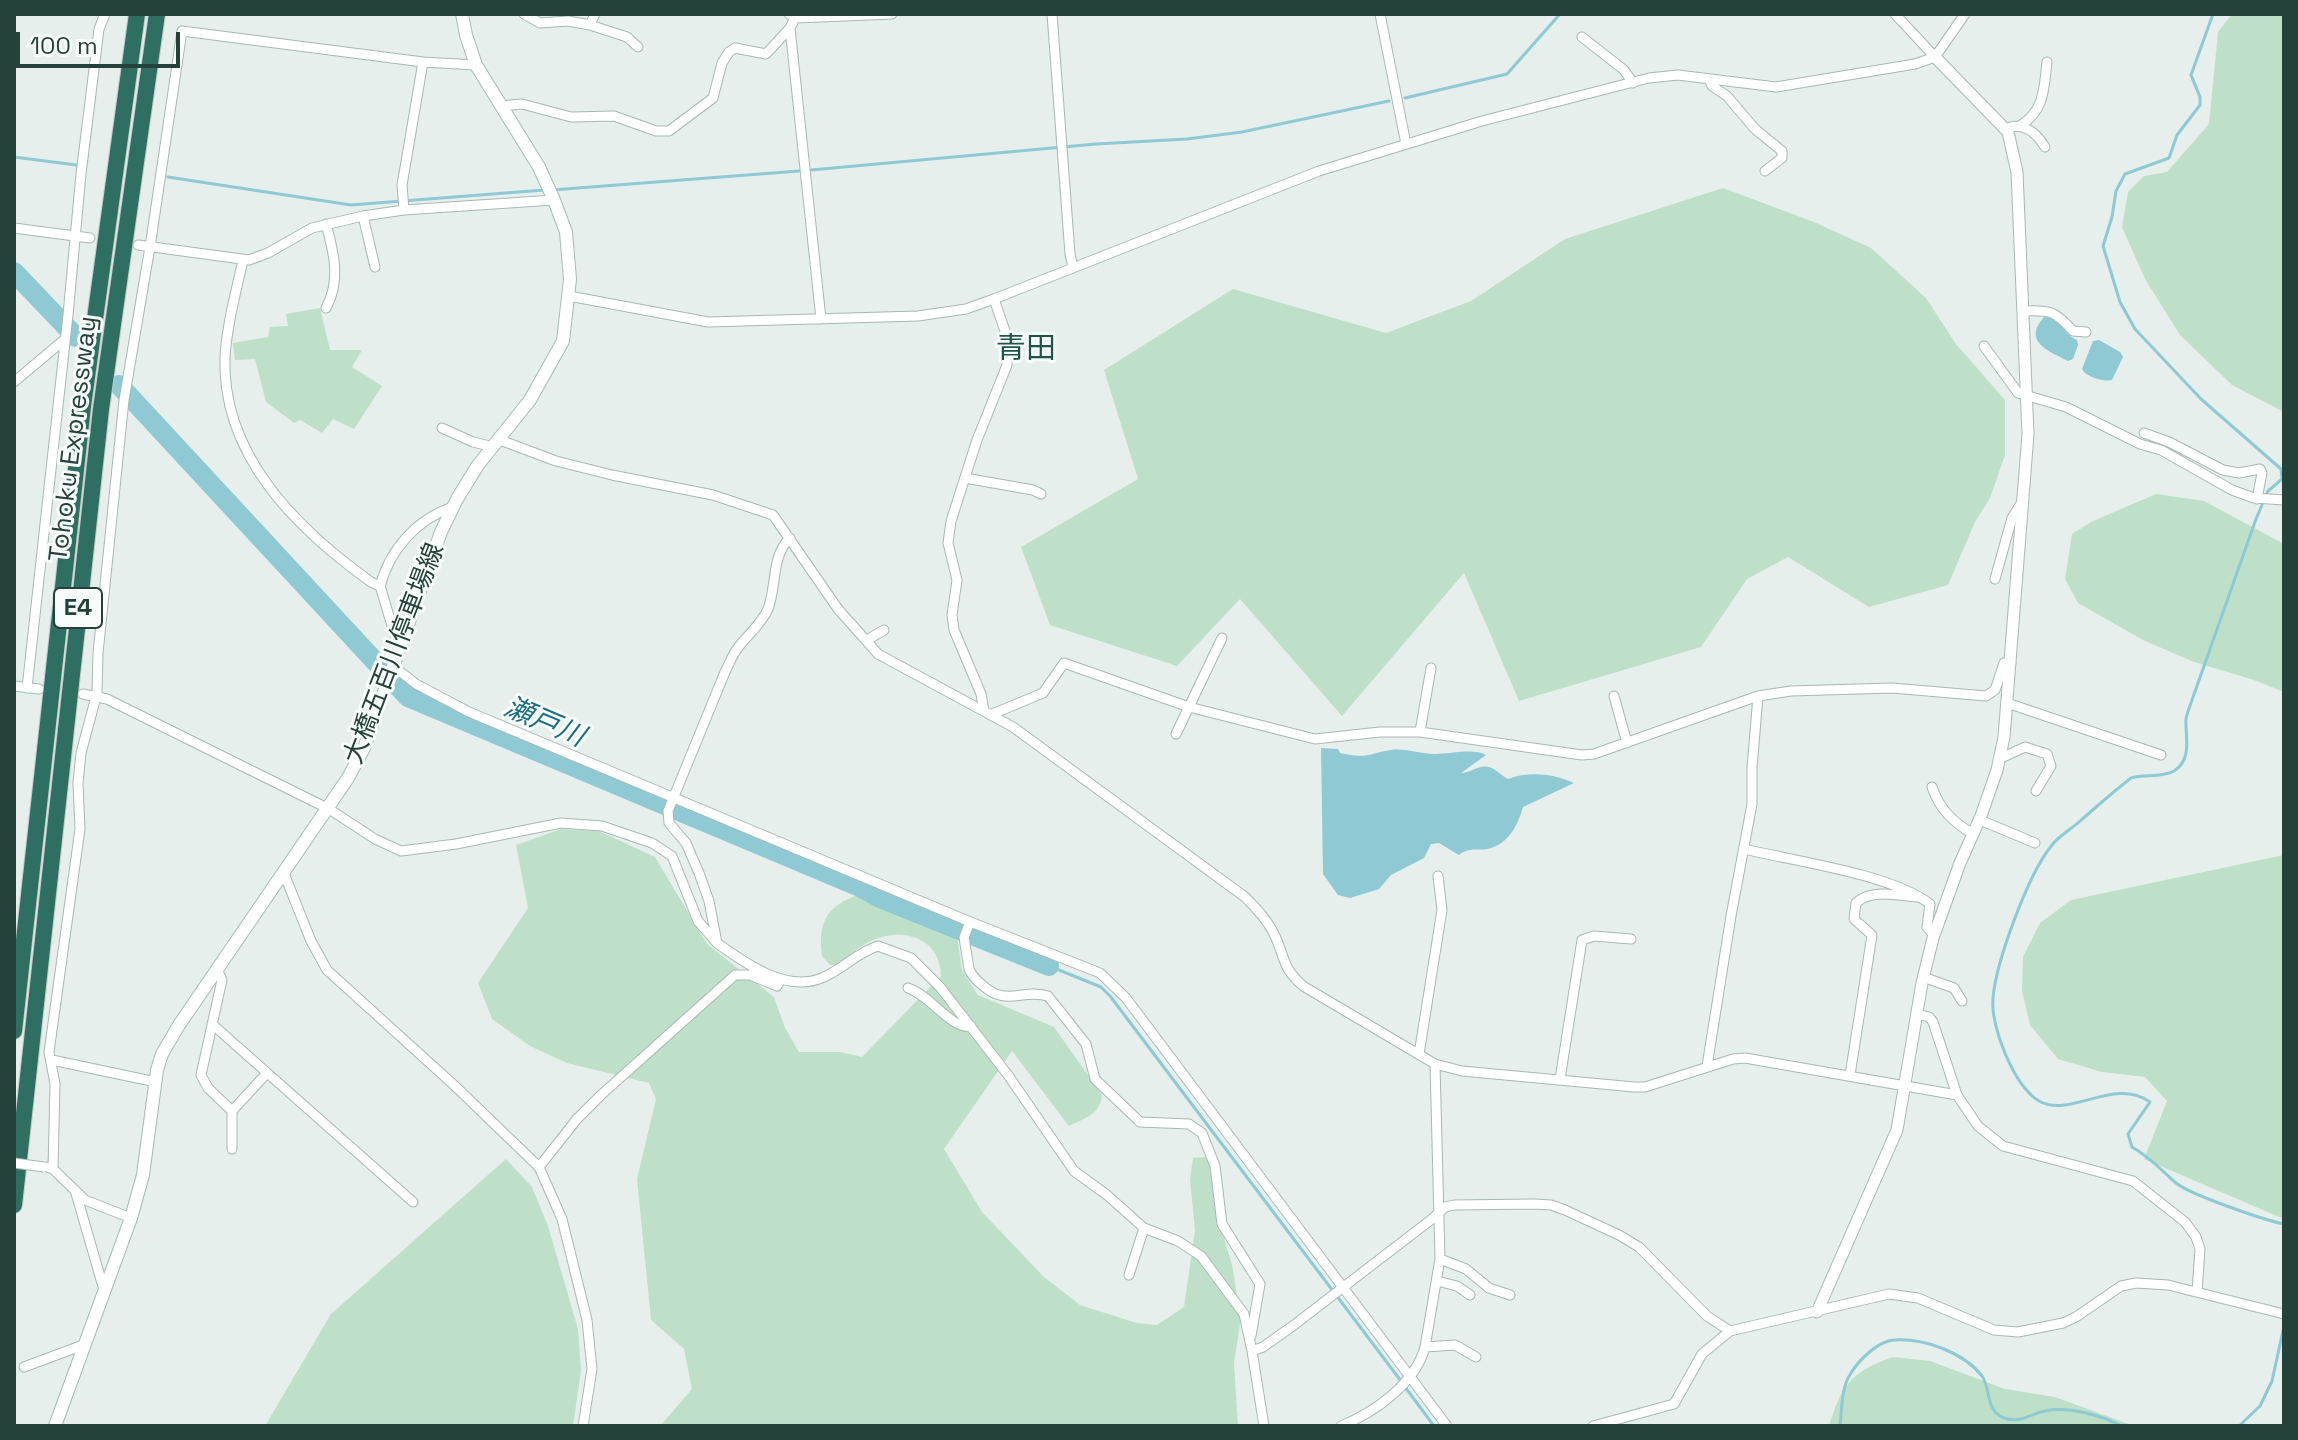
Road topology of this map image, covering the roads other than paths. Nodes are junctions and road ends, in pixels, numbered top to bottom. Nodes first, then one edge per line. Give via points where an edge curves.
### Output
1 (105, 14) edge
2 (137, 14) edge
3 (157, 14) edge
4 (462, 14) edge
5 (524, 14) edge
6 (595, 14) edge
7 (892, 14) edge
8 (1052, 14) edge
9 (1380, 14) edge
10 (1895, 14) edge
11 (1965, 14) edge
12 (793, 18) edge
13 (590, 25) junction
14 (1582, 37) dead end
15 (638, 47) dead end
16 (1935, 57) junction
17 (423, 62) junction
18 (2047, 62) dead end
19 (476, 65) junction
20 (1709, 79) junction
21 (1633, 83) junction
22 (500, 106) junction
23 (2021, 125) junction
24 (2005, 129) junction
25 (1406, 144) junction
26 (2045, 147) dead end
27 (1765, 171) dead end
28 (551, 193) junction
29 (403, 204) junction
30 (363, 216) junction
31 (326, 224) junction
32 (14, 228) edge
33 (76, 236) junction
34 (90, 238) dead end
35 (138, 245) dead end
36 (150, 247) junction
37 (243, 260) junction
38 (375, 267) dead end
39 (1073, 268) junction
40 (569, 296) junction
41 (994, 299) junction
42 (326, 308) dead end
43 (2024, 311) junction
44 (821, 319) junction
45 (2086, 332) dead end
46 (65, 338) junction
47 (1984, 346) dead end
48 (14, 382) edge
49 (2028, 395) junction
50 (442, 428) dead end
51 (2144, 433) dead end
52 (497, 444) junction
53 (965, 478) junction
54 (1041, 494) dead end
55 (2024, 499) junction
56 (2257, 499) junction
57 (2284, 500) edge
58 (453, 507) junction
59 (790, 538) junction
60 (1995, 579) dead end
61 (380, 586) junction
62 (884, 630) dead end
63 (1222, 638) dead end
64 (867, 640) junction
65 (399, 649) junction
66 (2011, 663) junction
67 (392, 668) junction
68 (1431, 668) dead end
69 (14, 686) edge
70 (27, 688) junction
71 (39, 689) dead end
72 (83, 694) dead end
73 (1614, 696) dead end
74 (1758, 696) junction
75 (96, 697) junction
76 (2007, 703) junction
77 (1189, 707) junction
78 (987, 713) junction
79 (1420, 732) junction
80 (1176, 734) dead end
81 (1627, 743) junction
82 (2161, 755) dead end
83 (1999, 759) junction
84 (1932, 787) dead end
85 (2036, 791) dead end
86 (670, 804) junction
87 (329, 809) junction
88 (1980, 820) junction
89 (1973, 834) junction
90 (2035, 843) dead end
91 (1744, 849) junction
92 (283, 871) junction
93 (1438, 876) dead end
94 (1919, 897) junction
95 (970, 922) junction
96 (1934, 935) junction
97 (1631, 939) dead end
98 (717, 943) junction
99 (217, 969) junction
100 (1923, 977) junction
101 (781, 979) junction
102 (908, 988) dead end
103 (1962, 1001) dead end
104 (1917, 1014) junction
105 (212, 1024) junction
106 (971, 1026) junction
107 (14, 1031) edge
108 (1419, 1054) junction
109 (52, 1060) junction
110 (1435, 1064) junction
111 (1707, 1066) junction
112 (267, 1073) junction
113 (1850, 1075) junction
114 (1560, 1079) junction
115 (156, 1082) junction
116 (1905, 1085) junction
117 (1957, 1095) junction
118 (232, 1111) junction
119 (232, 1149) dead end
120 (14, 1163) edge
121 (539, 1167) junction
122 (48, 1168) junction
123 (75, 1190) junction
124 (413, 1202) dead end
125 (14, 1205) edge
126 (1439, 1211) junction
127 (131, 1218) junction
128 (1144, 1228) junction
129 (1440, 1259) junction
130 (1129, 1275) dead end
131 (1437, 1281) junction
132 (1337, 1291) junction
133 (2197, 1292) junction
134 (105, 1293) junction
135 (1470, 1295) dead end
136 (1510, 1295) dead end
137 (1817, 1312) junction
138 (2284, 1314) edge
139 (1730, 1331) junction
140 (1249, 1339) junction
141 (86, 1344) junction
142 (1425, 1347) junction
143 (1252, 1351) junction
144 (1476, 1357) dead end
145 (24, 1367) dead end
146 (1405, 1382) junction
147 (1348, 1425) edge
148 (55, 1426) edge
149 (583, 1426) edge
150 (1264, 1426) edge
151 (1447, 1426) edge
152 (1593, 1426) edge

1 - 33 street via 99,29
2 - 107 highway, Tohoku Expressway / E4 via 83,406
3 - 125 highway, Tohoku Expressway / E4 via 101,409
4 - 19 main road, 大橋五百川停車場線
5 - 13 street via 540,23
6 - 13 street
7 - 12 street
8 - 39 street
9 - 25 street
10 - 16 street
11 - 16 street
12 - 22 street via 766,54 735,48 729,52 713,98 669,131 614,116 571,117 522,104
12 - 44 street
13 - 15 street via 627,37
14 - 21 street
16 - 20 street via 1880,72 1776,87
16 - 24 street
17 - 19 street
17 - 29 street
17 - 36 street via 182,31
18 - 23 street via 2044,94 2034,117
19 - 22 main road, 大橋五百川停車場線
20 - 21 street via 1678,75
20 - 27 street via 1782,151 1779,162
21 - 25 street
22 - 28 main road, 大橋五百川停車場線
23 - 24 street
23 - 26 street
24 - 43 street via 2017,172
25 - 39 street via 1319,171
28 - 29 street
28 - 40 main road, 大橋五百川停車場線 via 567,242
29 - 30 street
30 - 31 street
30 - 38 street
31 - 37 street via 260,257
31 - 42 street via 335,288
32 - 33 street
33 - 34 street
33 - 46 street
35 - 36 street
36 - 37 street
36 - 75 street via 124,400
37 - 61 street via 225,357 236,432 293,517
39 - 41 street
40 - 44 street via 708,322
40 - 52 main road, 大橋五百川停車場線 via 563,341 530,400
41 - 44 street via 918,316
41 - 53 street via 1007,339 1007,365
43 - 45 street via 2056,313 2073,331
43 - 49 street
46 - 48 street
46 - 70 street
47 - 49 street via 2018,393
49 - 55 street
49 - 56 street via 2103,423 2173,456 2213,482
50 - 52 street via 473,442
51 - 56 street via 2223,470 2260,469
52 - 58 main road, 大橋五百川停車場線
52 - 59 street via 748,506 773,515
53 - 54 street
53 - 78 street via 948,543 957,580 952,615
55 - 60 street via 2012,518
55 - 66 street
56 - 57 street
58 - 61 street via 438,512 402,541
58 - 65 main road, 大橋五百川停車場線
59 - 64 street via 838,609
59 - 86 street via 778,552 767,610 725,672
61 - 65 street
62 - 64 street
63 - 77 street
64 - 78 street via 878,654
65 - 67 main road, 大橋五百川停車場線
66 - 74 street via 2004,663 1995,690 1986,696 1848,688
66 - 76 street
67 - 86 street via 469,712
67 - 87 main road, 大橋五百川停車場線 via 364,748
68 - 79 street
69 - 70 street
70 - 71 street
72 - 75 street
73 - 81 street
74 - 81 street
74 - 91 street
75 - 87 street
75 - 109 street via 81,753 80,829
76 - 82 street
76 - 83 street
77 - 78 street via 1064,663 1043,693
77 - 79 street via 1315,739
77 - 80 street
78 - 108 street via 1245,897 1264,916 1285,968 1303,986
79 - 81 street via 1582,755
83 - 85 street via 2025,747 2047,754 2051,766
83 - 88 street
84 - 89 street via 1947,816
86 - 95 street
86 - 98 street via 669,823 686,843 699,873
87 - 92 main road, 大橋五百川停車場線
87 - 98 street via 401,851 561,823 602,826 652,843 672,856 698,921
88 - 89 street
88 - 90 street
89 - 96 street
91 - 94 street via 1864,877
91 - 111 street
92 - 99 main road, 大橋五百川停車場線
92 - 121 street via 327,970
93 - 108 street via 1442,910
94 - 96 street via 1930,904 1927,927
94 - 113 street via 1871,894 1856,903 1854,919 1872,935
95 - 132 street via 1100,973 1114,985
95 - 140 street via 964,937 970,974 1003,997 1048,996 1086,1044 1095,1079 1135,1119 1189,1124 1202,1133 1215,1166 1222,1224 1260,1284
96 - 100 street
97 - 114 street via 1582,940
98 - 101 street
99 - 105 street via 222,980
99 - 115 main road, 大橋五百川停車場線 via 162,1054
100 - 103 street via 1954,988
100 - 104 street
101 - 106 street via 814,981 878,946 923,968
101 - 121 street via 777,986 735,975 601,1095
102 - 106 street via 957,1025
104 - 116 street
104 - 117 street via 1933,1022
105 - 112 street
105 - 118 street via 201,1075
106 - 128 street via 1074,1171
108 - 110 street
109 - 115 street
109 - 122 street
110 - 114 street
110 - 126 street
111 - 113 street via 1745,1058
111 - 114 street via 1645,1087
112 - 118 street
112 - 124 street
113 - 116 street
115 - 127 main road, 大橋五百川停車場線 via 143,1175
116 - 117 street
116 - 137 street via 1897,1130
117 - 133 street via 1978,1126 2003,1146 2133,1181 2185,1222 2200,1249
118 - 119 street
120 - 122 street, bridge
121 - 149 street via 562,1219 587,1320 592,1369
122 - 123 street
123 - 127 street via 85,1200
123 - 134 street
126 - 129 street
126 - 132 street
126 - 139 street via 1454,1205 1521,1203 1565,1210 1639,1247 1707,1316
127 - 134 main road, 大橋五百川停車場線
128 - 130 street
128 - 140 street via 1201,1256 1244,1314
129 - 131 street
129 - 136 street
131 - 135 street
131 - 142 street
132 - 143 street
132 - 146 street
133 - 137 street via 2152,1283 2121,1286 2063,1323 2018,1332 1994,1330 1903,1294
133 - 138 street
134 - 141 main road, 大橋五百川停車場線
137 - 139 street
139 - 152 street via 1702,1354 1674,1404
140 - 143 street
141 - 145 street
141 - 148 main road, 大橋五百川停車場線
142 - 144 street via 1455,1345
142 - 146 street
143 - 150 street
146 - 147 street
146 - 151 street

